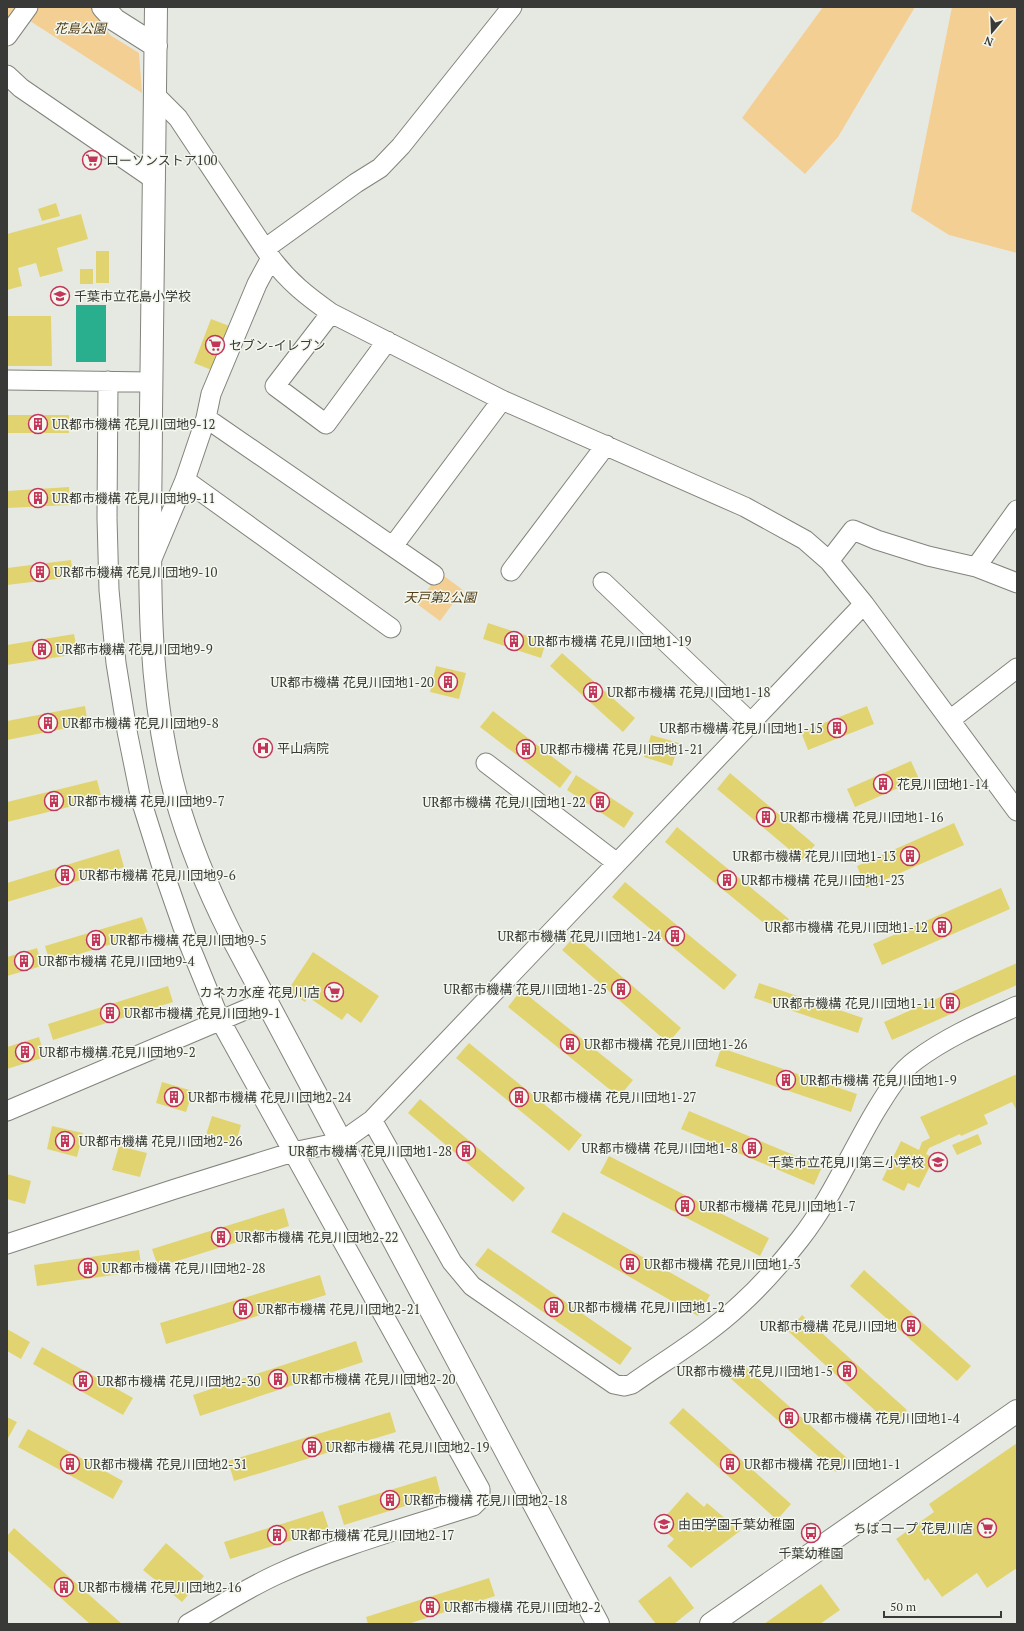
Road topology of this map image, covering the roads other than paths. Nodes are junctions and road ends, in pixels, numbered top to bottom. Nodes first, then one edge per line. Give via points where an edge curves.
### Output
1 (28, 7) edge
2 (103, 7) edge
3 (156, 7) edge
4 (512, 7) edge
5 (7, 36) edge
6 (156, 46) junction
7 (7, 75) edge
8 (155, 95) junction
9 (155, 180) junction
10 (268, 253) junction
11 (331, 312) junction
12 (387, 341) junction
13 (7, 380) edge
14 (108, 382) junction
15 (152, 382) junction
16 (502, 400) junction
17 (206, 418) junction
18 (606, 445) junction
19 (185, 480) junction
20 (1017, 510) edge
21 (393, 546) junction
22 (829, 561) junction
23 (151, 562) junction
24 (976, 567) junction
25 (511, 571) dead end
26 (434, 574) dead end
27 (603, 582) dead end
28 (1017, 583) edge
29 (864, 604) junction
30 (391, 628) dead end
31 (1017, 668) edge
32 (950, 720) junction
33 (751, 723) junction
34 (486, 763) dead end
35 (1017, 811) edge
36 (617, 863) junction
37 (266, 1001) junction
38 (1017, 1006) edge
39 (220, 1020) junction
40 (7, 1111) edge
41 (372, 1120) junction
42 (341, 1142) junction
43 (293, 1152) junction
44 (7, 1244) edge
45 (1017, 1411) edge
46 (188, 1624) edge
47 (598, 1624) edge
48 (711, 1624) edge

1 - 5 street
2 - 6 street via 115,20
3 - 6 street
4 - 10 street via 401,146 380,168 356,183
6 - 8 street
7 - 9 street via 21,88
8 - 9 street
8 - 10 street via 178,118
9 - 15 street
10 - 11 street via 285,276
10 - 17 street via 211,394
11 - 12 street
11 - 12 street via 275,386 326,424
12 - 16 street
13 - 14 street
14 - 15 street
14 - 39 street via 109,590 116,663 127,731 141,800 163,870 187,939
15 - 23 street
16 - 18 street
16 - 21 street
17 - 19 street
17 - 21 street
18 - 22 street via 745,507 805,540
18 - 25 street
19 - 23 street
19 - 30 street
20 - 24 street
21 - 26 street
22 - 24 street via 853,530 928,556
22 - 29 street
23 - 37 street via 152,649 156,688 176,797 212,897
24 - 28 street
27 - 33 street
29 - 32 street
29 - 33 street
31 - 32 street
32 - 35 street
33 - 36 street
34 - 36 street
36 - 41 street
37 - 39 street
37 - 42 street
38 - 41 street via 966,1029 915,1061 891,1086 822,1206 801,1238 769,1277 702,1336 632,1384 624,1386 614,1384 472,1286 452,1262
39 - 40 street
39 - 43 street
41 - 42 street
42 - 43 street
42 - 47 street
43 - 44 street
43 - 46 street via 480,1489 480,1499 473,1506 314,1558 259,1584
45 - 48 street

